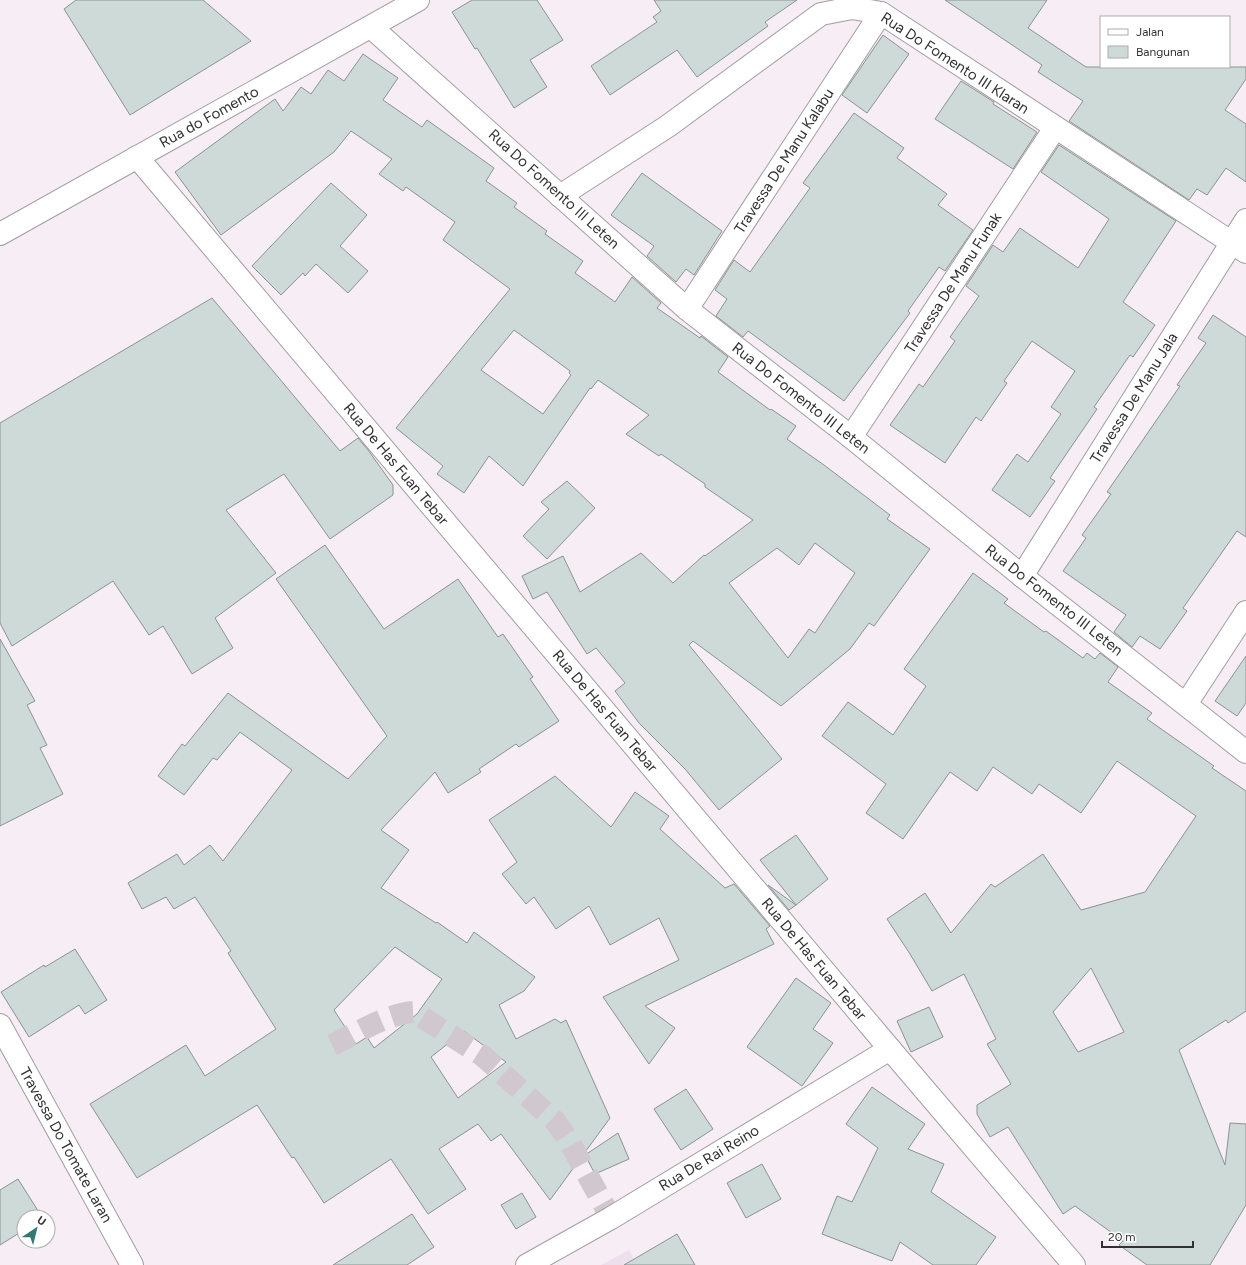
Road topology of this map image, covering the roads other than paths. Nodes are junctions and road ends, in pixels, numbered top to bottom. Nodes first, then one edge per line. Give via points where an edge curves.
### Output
1 (418, 0) edge
2 (881, 13) junction
3 (371, 26) junction
4 (1055, 128) junction
5 (137, 157) junction
6 (560, 196) junction
7 (1246, 220) edge
8 (0, 234) edge
9 (1239, 248) edge
10 (688, 309) junction
11 (851, 437) junction
12 (1022, 576) junction
13 (1246, 612) edge
14 (1186, 704) junction
15 (1246, 752) edge
16 (0, 1025) edge
17 (890, 1049) junction
18 (132, 1265) edge
19 (528, 1265) edge
20 (1074, 1265) edge

1 - 3 street, Rua do Fomento
2 - 4 street, Rua Do Fomento III Klaran
2 - 6 street, Rua Do Fomento III Klaran via 852,8 821,14 668,126
2 - 10 street, Travessa De Manu Kalabu
3 - 5 street, Rua do Fomento
3 - 6 street, Rua Do Fomento III Leten
4 - 9 street, Rua Do Fomento III Klaran
4 - 11 street, Travessa De Manu Funak
5 - 8 street, Rua do Fomento
5 - 17 street, Rua De Has Fuan Tebar
6 - 10 street, Rua Do Fomento III Leten
7 - 9 street, Travessa De Manu Jala
9 - 12 street, Travessa De Manu Jala
10 - 11 street, Rua Do Fomento III Leten
11 - 12 street, Rua Do Fomento III Leten
12 - 14 street, Rua Do Fomento III Leten
13 - 14 street
14 - 15 street, Rua Do Fomento III Leten
16 - 18 street, Travessa Do Tomate Laran
17 - 19 street, Rua De Rai Reino via 612,1218
17 - 20 street, Rua De Has Fuan Tebar

